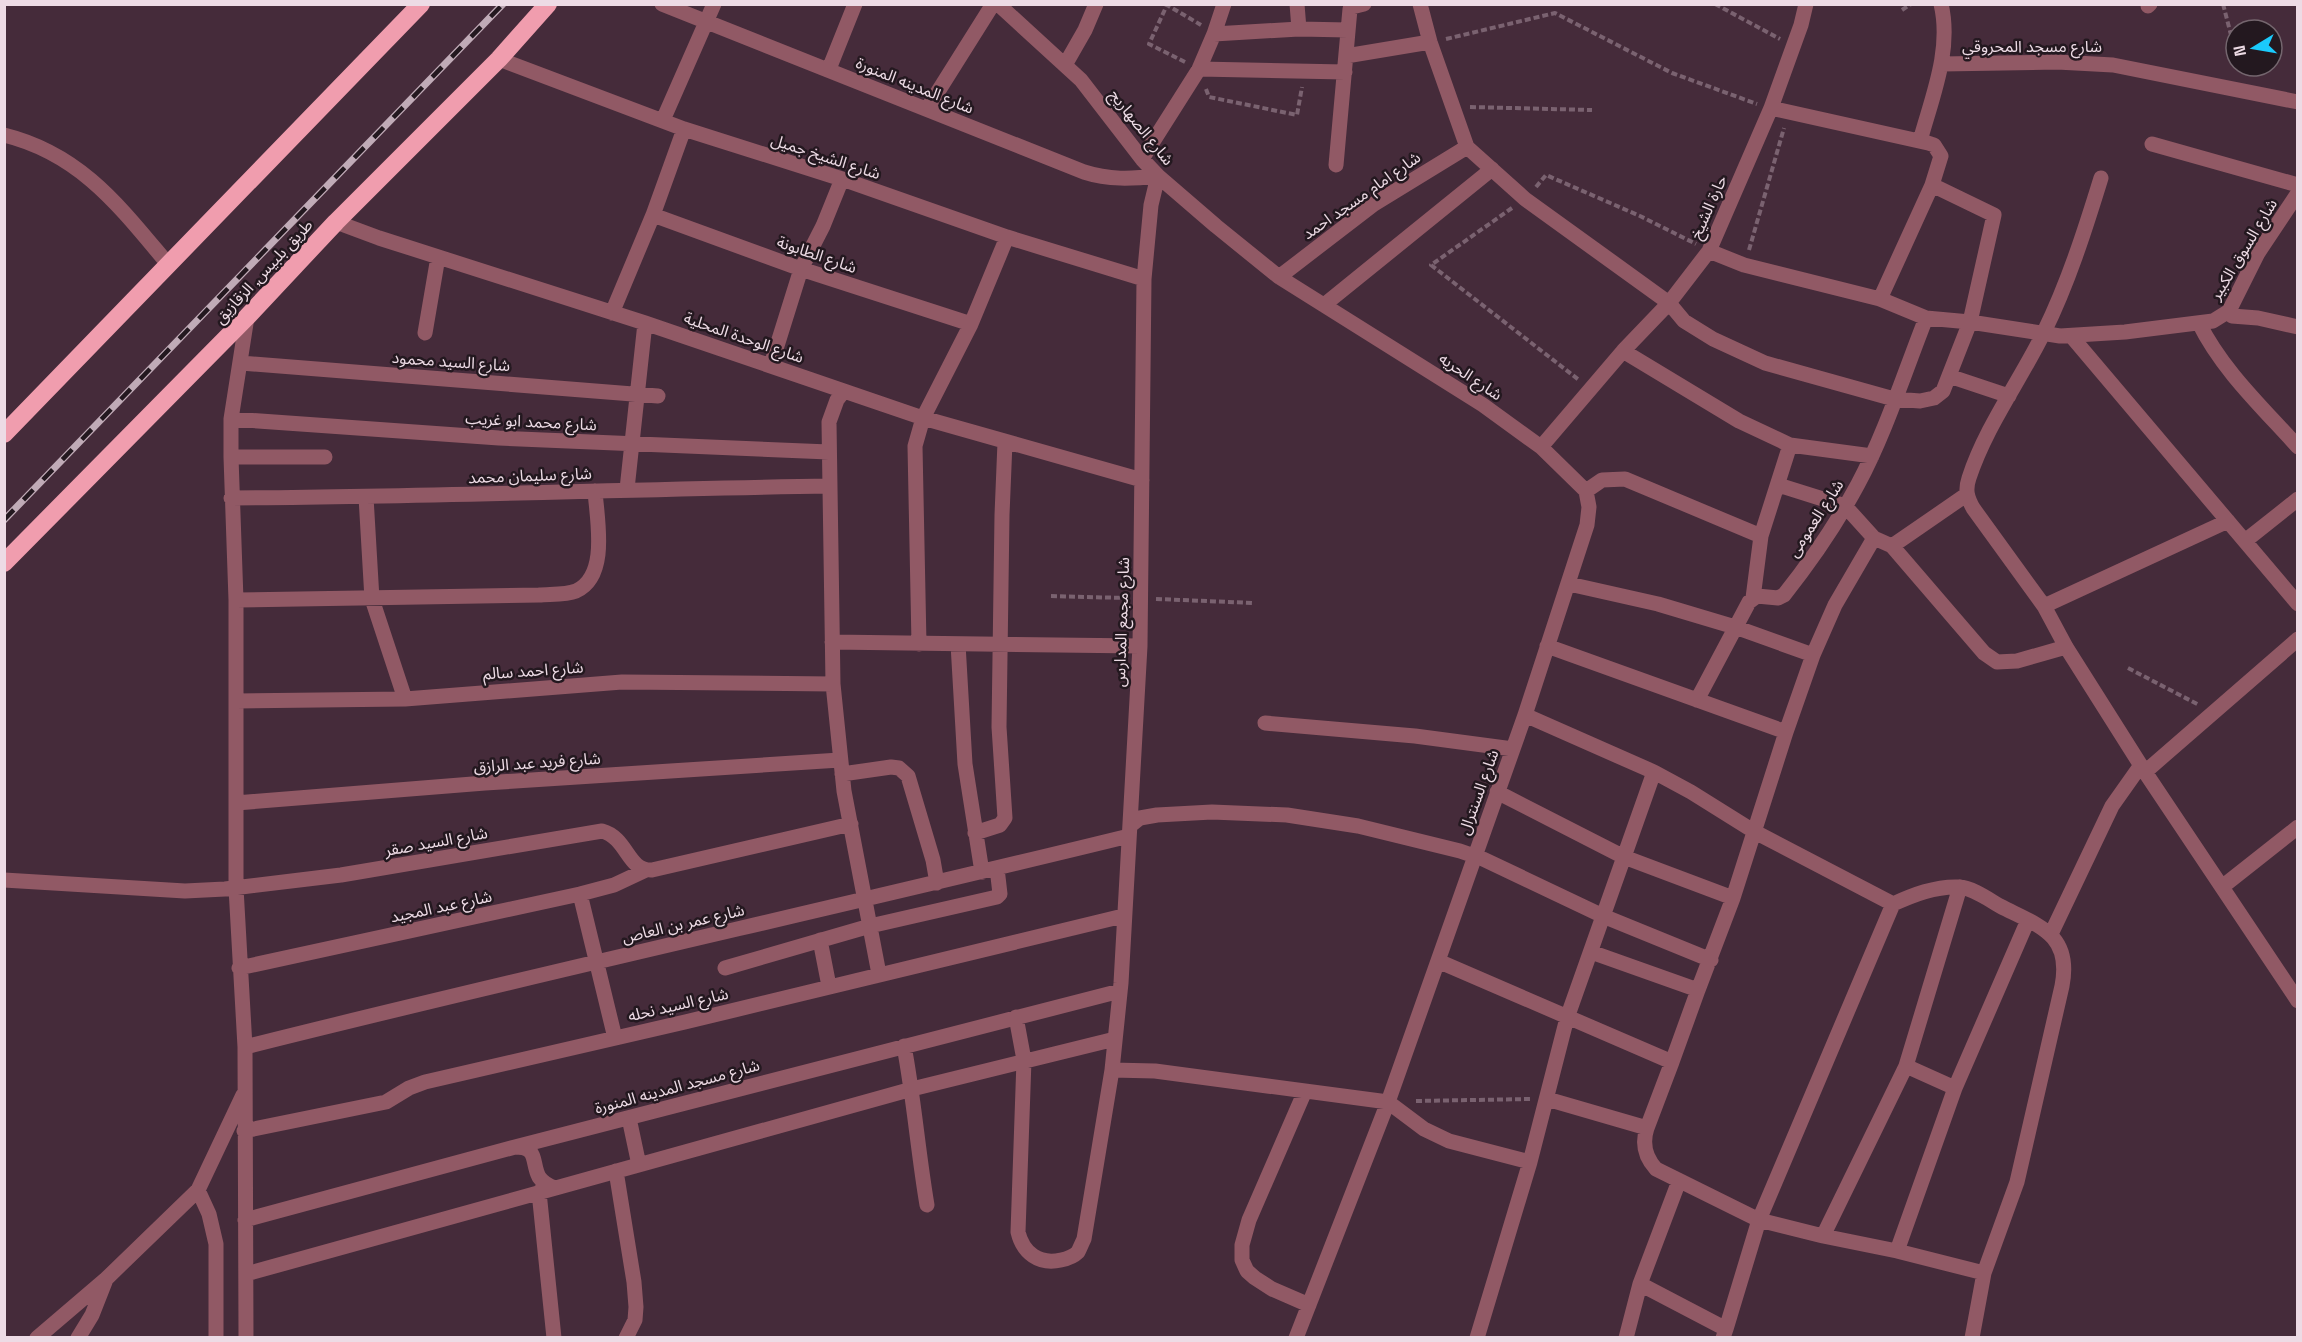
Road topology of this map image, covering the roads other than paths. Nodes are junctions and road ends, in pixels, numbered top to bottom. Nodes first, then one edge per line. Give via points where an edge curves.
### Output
1 (422, 4) edge
2 (548, 4) edge
3 (662, 4) edge
4 (714, 4) edge
5 (855, 4) edge
6 (993, 4) edge
7 (998, 4) edge
8 (1096, 4) edge
9 (1224, 4) edge
10 (1297, 4) edge
11 (1364, 4) edge
12 (1420, 4) edge
13 (1806, 4) edge
14 (1941, 4) edge
15 (706, 22) junction
16 (1299, 29) junction
17 (1348, 30) junction
18 (1214, 34) junction
19 (1430, 42) junction
20 (1346, 56) junction
21 (499, 59) junction
22 (1942, 64) junction
23 (1065, 65) junction
24 (829, 69) junction
25 (1199, 69) junction
26 (1345, 72) junction
27 (2298, 102) edge
28 (1771, 108) junction
29 (927, 109) junction
30 (663, 120) junction
31 (684, 129) junction
32 (4, 135) edge
33 (1920, 141) junction
34 (2152, 144) dead end
35 (1467, 147) junction
36 (1142, 159) junction
37 (1336, 165) dead end
38 (1492, 169) junction
39 (1158, 176) junction
40 (2101, 178) dead end
41 (842, 179) junction
42 (1932, 184) junction
43 (2298, 185) edge
44 (2298, 193) edge
45 (653, 215) junction
46 (336, 222) junction
47 (1007, 237) junction
48 (1709, 251) junction
49 (438, 257) junction
50 (168, 264) junction
51 (801, 269) junction
52 (1280, 277) junction
53 (1144, 279) junction
54 (1880, 299) junction
55 (1669, 303) junction
56 (1324, 305) junction
57 (2229, 311) junction
58 (612, 313) junction
59 (247, 317) junction
60 (1926, 318) junction
61 (1970, 322) junction
62 (645, 323) junction
63 (2199, 323) junction
64 (971, 324) junction
65 (2298, 327) edge
66 (2044, 332) junction
67 (425, 333) dead end
68 (2072, 337) junction
69 (1623, 351) junction
70 (241, 363) junction
71 (771, 365) junction
72 (1949, 376) junction
73 (844, 391) junction
74 (637, 394) junction
75 (658, 396) dead end
76 (2008, 396) junction
77 (1894, 399) junction
78 (923, 418) junction
79 (231, 419) junction
80 (4, 434) edge
81 (1005, 442) junction
82 (633, 445) junction
83 (1790, 445) junction
84 (1541, 447) junction
85 (2298, 447) edge
86 (829, 452) junction
87 (1872, 456) junction
88 (231, 457) junction
89 (325, 457) dead end
90 (1142, 480) junction
91 (1778, 485) junction
92 (830, 486) junction
93 (627, 489) junction
94 (595, 491) junction
95 (1586, 491) junction
96 (1966, 495) junction
97 (366, 497) junction
98 (231, 498) junction
99 (2298, 499) edge
100 (1845, 506) junction
101 (2228, 521) junction
102 (1761, 536) junction
103 (1874, 538) junction
104 (2245, 541) junction
105 (1892, 546) junction
106 (4, 563) edge
107 (1569, 584) junction
108 (1753, 598) junction
109 (372, 599) junction
110 (236, 600) junction
111 (2298, 604) edge
112 (2044, 606) junction
113 (1736, 627) junction
114 (2298, 639) edge
115 (832, 642) junction
116 (920, 644) junction
117 (958, 644) junction
118 (1000, 645) junction
119 (1140, 646) junction
120 (1547, 646) junction
121 (2066, 647) junction
122 (1813, 655) junction
123 (833, 684) junction
124 (405, 699) junction
125 (1697, 700) junction
126 (236, 701) junction
127 (1525, 715) junction
128 (1265, 723) dead end
129 (1786, 732) junction
130 (1513, 749) junction
131 (841, 767) junction
132 (2143, 769) junction
133 (1654, 772) junction
134 (1497, 792) junction
135 (236, 803) junction
136 (851, 824) junction
137 (2298, 827) edge
138 (1129, 831) junction
139 (1755, 832) junction
140 (975, 833) junction
141 (1475, 856) junction
142 (1624, 857) junction
143 (646, 870) junction
144 (989, 870) junction
145 (4, 880) edge
146 (937, 882) junction
147 (1960, 887) junction
148 (2222, 887) junction
149 (236, 888) junction
150 (580, 894) junction
151 (1733, 898) junction
152 (865, 900) junction
153 (1893, 904) junction
154 (1123, 916) junction
155 (1603, 916) junction
156 (2028, 920) junction
157 (870, 926) junction
158 (2052, 934) junction
159 (820, 940) junction
160 (1591, 952) junction
161 (597, 960) junction
162 (1711, 960) junction
163 (1438, 962) junction
164 (239, 968) junction
165 (725, 968) dead end
166 (879, 974) junction
167 (829, 986) junction
168 (1698, 990) junction
169 (1120, 991) junction
170 (2298, 1001) edge
171 (1017, 1017) junction
172 (1567, 1018) junction
173 (615, 1038) junction
174 (1115, 1040) junction
175 (904, 1046) junction
176 (245, 1047) junction
177 (1024, 1060) junction
178 (1672, 1062) junction
179 (1906, 1066) junction
180 (1112, 1070) junction
181 (1955, 1088) junction
182 (912, 1089) junction
183 (1305, 1091) junction
184 (245, 1092) junction
185 (1547, 1099) junction
186 (1388, 1102) junction
187 (628, 1118) junction
188 (1647, 1128) junction
189 (244, 1131) junction
190 (514, 1147) junction
191 (1530, 1162) junction
192 (639, 1165) junction
193 (616, 1171) junction
194 (1678, 1180) junction
195 (555, 1188) junction
196 (198, 1190) junction
197 (539, 1192) junction
198 (927, 1205) dead end
199 (245, 1220) junction
200 (1759, 1220) junction
201 (1823, 1236) junction
202 (1897, 1251) junction
203 (1984, 1273) junction
204 (246, 1274) junction
205 (106, 1279) junction
206 (1640, 1284) junction
207 (1309, 1305) junction
208 (1725, 1333) edge
209 (37, 1338) edge
210 (78, 1338) edge
211 (216, 1338) edge
212 (246, 1338) edge
213 (554, 1338) edge
214 (626, 1338) edge
215 (1296, 1338) edge
216 (1477, 1338) edge
217 (1626, 1338) edge
218 (1972, 1338) edge

1 - 50 highway
2 - 21 highway, طريق بلبيس, الزقازيق
3 - 15 street, شارع المدينه المنورة
4 - 15 street
5 - 24 street
6 - 29 street
7 - 23 street, شارع الصهاريج
8 - 23 street
9 - 18 street
10 - 16 street
11 - 17 street via 1351,8
12 - 19 street
13 - 28 street, حارة الشيخ
14 - 22 street
15 - 24 street, شارع المدينه المنورة
15 - 30 street
16 - 17 street
16 - 18 street
17 - 20 street
18 - 25 street
19 - 20 street
19 - 35 street
20 - 26 street
21 - 30 street, شارع الشيخ جميل
21 - 46 highway, طريق بلبيس, الزقازيق
22 - 27 street, شارع مسجد المحروقي via 2113,65
22 - 33 street
23 - 36 street, شارع الصهاريج
24 - 29 street, شارع المدينه المنورة
25 - 26 street
25 - 36 street
26 - 37 street
28 - 33 street
28 - 48 street, حارة الشيخ
29 - 39 street, شارع المدينه المنورة via 1101,177 1128,180
30 - 31 street, شارع الشيخ جميل
31 - 41 street, شارع الشيخ جميل
31 - 45 street
32 - 50 street via 66,159 97,183
33 - 42 street via 1934,145 1941,156
34 - 43 street
35 - 38 street
35 - 52 street, شارع امام مسجد احمد via 1374,204
36 - 39 street, شارع الصهاريج
38 - 55 street via 1525,199
38 - 56 street
39 - 52 street, شارع الصهاريج
39 - 53 street, شارع مجمع المدارس via 1151,205
40 - 66 street via 2070,272
41 - 47 street, شارع الشيخ جميل
41 - 51 street
42 - 54 street
42 - 61 street via 1994,215
44 - 57 street, شارع السوق الكبير via 2246,274
45 - 51 street, شارع الطابونة
45 - 58 street
46 - 49 street, شارع الوحدة المحلية
46 - 59 highway, طريق بلبيس, الزقازيق
47 - 53 street, شارع الشيخ جميل
47 - 64 street
48 - 54 street, شارع السوق الكبير via 1744,265
48 - 55 street, حارة الشيخ
49 - 58 street, شارع الوحدة المحلية
49 - 67 street
50 - 80 highway
51 - 64 street, شارع الطابونة
51 - 71 street
52 - 56 street, شارع الصهاريج
53 - 90 street, شارع مجمع المدارس
54 - 60 street, شارع السوق الكبير
55 - 69 street, حارة الشيخ
55 - 77 street via 1684,321 1737,351 1809,377
56 - 84 street, شارع الحريه via 1484,405
57 - 63 street, شارع السوق الكبير via 2213,321
57 - 65 street via 2232,316
58 - 62 street, شارع الوحدة المحلية
59 - 70 street
59 - 106 highway, طريق بلبيس, الزقازيق
60 - 61 street, شارع السوق الكبير
60 - 77 street, شارع العمومى
61 - 66 street, شارع السوق الكبير
61 - 72 street
62 - 71 street, شارع الوحدة المحلية
62 - 74 street
63 - 68 street, شارع السوق الكبير
63 - 85 street via 2224,363
64 - 78 street
66 - 68 street, شارع السوق الكبير
66 - 76 street
68 - 101 street
69 - 83 street via 1739,421
69 - 84 street, حارة الشيخ
70 - 74 street, شارع السيد محمود
70 - 79 street
71 - 73 street, شارع الوحدة المحلية
72 - 76 street
72 - 77 street via 1943,391 1934,398
73 - 78 street, شارع الوحدة المحلية
73 - 86 street via 829,422
74 - 75 street, شارع السيد محمود
74 - 82 street
76 - 96 street via 1975,461
77 - 87 street, شارع العمومى
78 - 81 street, شارع الوحدة المحلية
78 - 116 street via 915,446
79 - 82 street, شارع محمد ابو غريب
79 - 88 street
81 - 90 street, شارع الوحدة المحلية
81 - 118 street
82 - 86 street, شارع محمد ابو غريب
82 - 93 street
83 - 87 street
83 - 91 street
84 - 95 street, شارع الحريه
86 - 92 street
87 - 100 street, شارع العمومى
88 - 89 street
88 - 98 street
90 - 119 street, شارع مجمع المدارس
91 - 100 street
91 - 102 street
92 - 93 street, شارع سليمان محمد
92 - 115 street
93 - 94 street, شارع سليمان محمد
94 - 97 street, شارع سليمان محمد
94 - 109 street via 599,549 596,565 588,583 575,591
95 - 102 street via 1602,480 1625,479
95 - 107 street, شارع السنترال via 1587,525
96 - 105 street
96 - 112 street
97 - 98 street, شارع سليمان محمد
97 - 109 street
98 - 110 street
99 - 104 street
100 - 103 street
100 - 108 street, شارع العمومى via 1784,595
101 - 104 street
101 - 112 street
102 - 108 street
103 - 105 street
103 - 122 street via 1835,605
104 - 111 street
105 - 121 street via 1984,653 1997,662 2017,661
107 - 113 street
107 - 120 street, شارع السنترال
108 - 113 street
109 - 110 street
109 - 124 street
110 - 126 street
112 - 121 street
113 - 122 street
113 - 125 street
114 - 132 street
115 - 116 street
115 - 123 street
116 - 117 street
117 - 118 street
117 - 140 street via 965,764
118 - 119 street
118 - 140 street via 999,728 1005,818 1000,825
119 - 138 street, شارع مجمع المدارس
120 - 125 street
120 - 127 street, شارع السنترال
121 - 132 street
122 - 129 street
123 - 124 street, شارع احمد سالم via 621,682
123 - 131 street
124 - 126 street, شارع احمد سالم
125 - 129 street
126 - 135 street
127 - 130 street, شارع السنترال
127 - 133 street
128 - 130 street
129 - 139 street
130 - 134 street, شارع السنترال
131 - 135 street, شارع فريد عبد الرازق via 485,783
131 - 136 street
131 - 146 street, شارع فريد عبد الرازق via 899,768 908,776
132 - 148 street
132 - 158 street via 2112,806
133 - 139 street
133 - 142 street
134 - 141 street, شارع السنترال
134 - 142 street
135 - 149 street
136 - 143 street
136 - 152 street
137 - 148 street
138 - 141 street, شارع عمر بن العاص via 1140,818 1157,815 1287,815 1358,826
138 - 144 street, شارع عمر بن العاص
138 - 154 street, شارع مجمع المدارس
139 - 151 street
139 - 153 street
140 - 144 street
141 - 155 street, شارع عمر بن العاص
141 - 163 street, شارع السنترال
142 - 151 street
142 - 155 street
143 - 149 street, شارع السيد صقر via 635,865 618,839 602,831 341,875
143 - 150 street, شارع عبد المجيد via 614,885
144 - 146 street, شارع عمر بن العاص
144 - 157 street via 1000,888 997,897
145 - 149 street, شارع السيد صقر via 185,891
146 - 152 street, شارع عمر بن العاص
147 - 153 street via 1920,892
147 - 156 street
147 - 179 street
148 - 170 street
149 - 164 street
150 - 161 street
150 - 164 street, شارع عبد المجيد
151 - 162 street
152 - 157 street
152 - 161 street, شارع عمر بن العاص
153 - 200 street
154 - 166 street, شارع السيد نحله
154 - 169 street, شارع مجمع المدارس
155 - 160 street
155 - 162 street, شارع عمر بن العاص
156 - 158 street
156 - 181 street
157 - 159 street
157 - 166 street
158 - 203 street via 2064,957 2065,972 2017,1182
159 - 165 street
159 - 167 street
160 - 168 street
160 - 172 street
161 - 173 street
161 - 176 street, شارع عمر بن العاص
162 - 168 street
163 - 172 street
163 - 186 street, شارع السنترال
164 - 176 street
166 - 167 street, شارع السيد نحله
167 - 173 street, شارع السيد نحله
168 - 178 street
169 - 171 street, شارع مسجد المدينه المنورة
169 - 174 street, شارع مجمع المدارس
171 - 175 street, شارع مسجد المدينه المنورة
171 - 177 street, شارع مجمع المدارس
172 - 178 street
172 - 185 street
173 - 189 street, شارع السيد نحله via 425,1082 386,1101
174 - 177 street
174 - 180 street, شارع مجمع المدارس
175 - 182 street
175 - 187 street, شارع مسجد المدينه المنورة
176 - 184 street
177 - 180 street, شارع مجمع المدارس via 1018,1232 1026,1251 1052,1262 1077,1253 1084,1239
177 - 182 street
178 - 188 street
179 - 181 street
179 - 201 street
180 - 183 street via 1155,1071
181 - 202 street
182 - 192 street
182 - 198 street via 916,1144
183 - 186 street
183 - 207 street via 1249,1220 1242,1260 1255,1278
184 - 189 street
184 - 196 street
185 - 188 street
185 - 191 street
186 - 191 street via 1424,1129 1449,1141
186 - 207 street, شارع السنترال
187 - 190 street, شارع مسجد المدينه المنورة
187 - 192 street
188 - 194 street via 1645,1149 1649,1161
189 - 199 street
190 - 195 street via 533,1154 539,1176
190 - 199 street, شارع مسجد المدينه المنورة
191 - 216 street
192 - 193 street
193 - 195 street
193 - 214 street via 636,1306 635,1320
194 - 200 street
194 - 206 street
195 - 197 street
196 - 205 street
196 - 211 street via 216,1244
197 - 204 street
197 - 213 street
199 - 204 street
200 - 201 street
200 - 208 street
201 - 202 street
202 - 203 street
203 - 218 street
204 - 212 street
205 - 209 street
205 - 210 street
206 - 208 street
206 - 217 street
207 - 215 street, شارع السنترال

